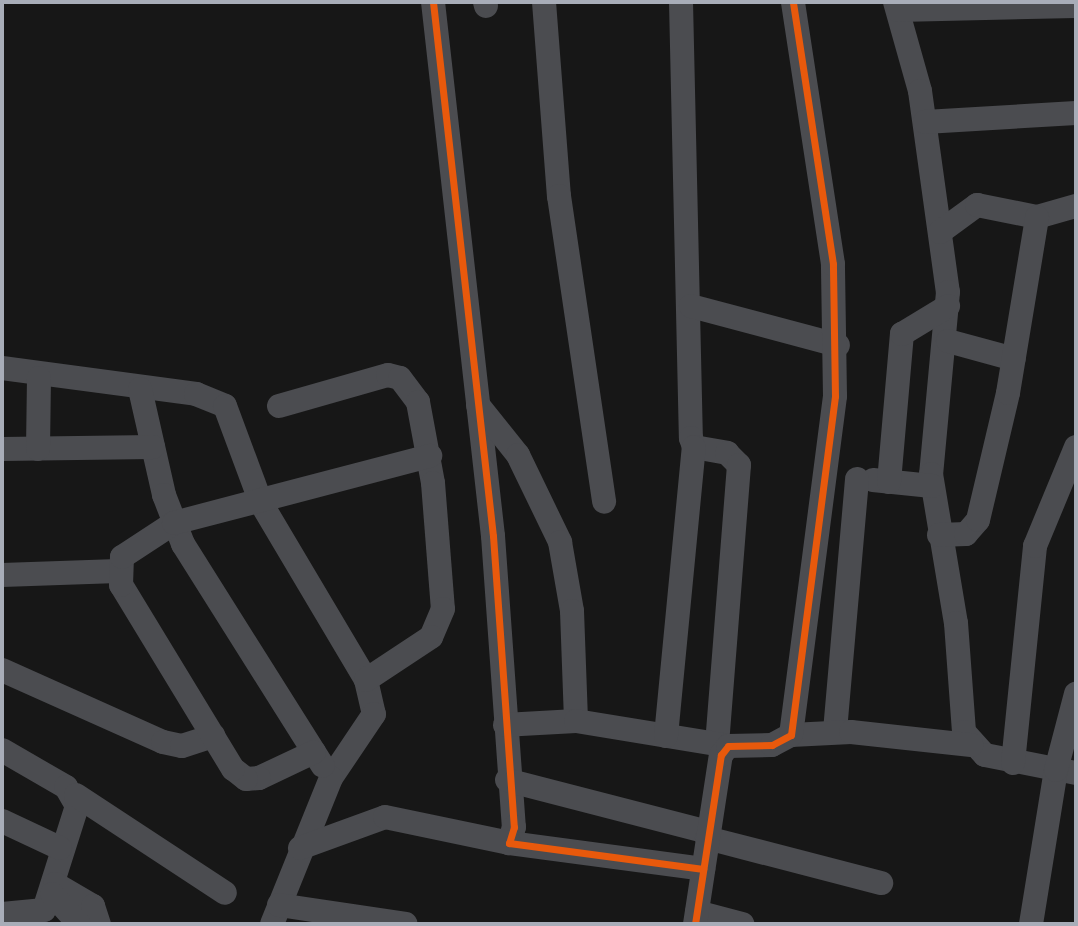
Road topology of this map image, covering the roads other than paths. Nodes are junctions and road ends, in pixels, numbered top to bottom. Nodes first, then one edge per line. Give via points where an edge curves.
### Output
1 (433, 2) edge
2 (544, 2) edge
3 (681, 2) edge
4 (793, 2) edge
5 (1006, 5) edge
6 (1068, 5) edge
7 (896, 6) edge
8 (1076, 113) edge
9 (925, 122) junction
10 (1076, 206) edge
11 (1037, 217) junction
12 (940, 232) junction
13 (691, 306) junction
14 (948, 306) junction
15 (948, 341) junction
16 (838, 345) junction
17 (1014, 359) junction
18 (2, 368) edge
19 (39, 378) junction
20 (140, 389) junction
21 (478, 405) junction
22 (279, 406) dead end
23 (153, 447) junction
24 (694, 447) junction
25 (1076, 447) edge
26 (2, 449) edge
27 (38, 449) junction
28 (430, 456) junction
29 (825, 476) junction
30 (858, 479) junction
31 (888, 482) junction
32 (1069, 484) edge
33 (932, 486) junction
34 (604, 502) dead end
35 (261, 503) junction
36 (174, 523) junction
37 (939, 534) junction
38 (118, 571) junction
39 (2, 575) edge
40 (2, 670) edge
41 (366, 680) junction
42 (1076, 694) edge
43 (576, 721) junction
44 (505, 725) junction
45 (835, 732) junction
46 (791, 735) junction
47 (213, 736) junction
48 (666, 736) junction
49 (723, 745) junction
50 (971, 745) junction
51 (2, 750) edge
52 (314, 752) junction
53 (1013, 763) junction
54 (1066, 772) edge
55 (331, 778) junction
56 (507, 780) junction
57 (75, 795) junction
58 (2, 821) edge
59 (707, 835) junction
60 (509, 843) junction
61 (60, 848) junction
62 (300, 848) junction
63 (702, 869) junction
64 (881, 883) dead end
65 (53, 889) junction
66 (225, 893) dead end
67 (275, 915) edge
68 (6, 917) edge
69 (696, 918) edge
70 (79, 924) edge
71 (99, 924) edge
72 (406, 924) edge
73 (742, 924) edge
74 (1031, 924) edge

1 - 21 street
2 - 34 street via 559,196
3 - 13 street
4 - 16 street via 833,264
5 - 6 street
5 - 7 street
7 - 9 street
8 - 9 street
9 - 12 street
10 - 11 street
11 - 12 street via 977,205
11 - 17 street
12 - 14 street
13 - 16 street
13 - 24 street
14 - 15 street
14 - 31 street via 902,334
15 - 17 street
15 - 33 street
16 - 29 street
17 - 37 street via 978,520 966,534
18 - 19 street
19 - 20 street
19 - 27 street
20 - 23 street
20 - 35 street via 196,394 225,406
21 - 43 street via 518,455 560,542 572,611
21 - 44 street
22 - 28 street via 388,375 400,378 418,402
23 - 27 street
23 - 36 street
24 - 48 street
24 - 49 street via 727,453 739,465
25 - 32 street
26 - 27 street
28 - 35 street
28 - 41 street via 443,593 439,624 431,637
29 - 30 street
29 - 46 street
30 - 31 street
30 - 45 street
31 - 33 street
32 - 53 street via 1035,546
33 - 37 street
35 - 36 street
35 - 41 street
36 - 38 street via 136,543
36 - 52 street
37 - 50 street
38 - 39 street
38 - 47 street
40 - 47 street via 163,742 182,746
41 - 55 street via 374,714
42 - 54 street
43 - 44 street
43 - 48 street
44 - 56 street
45 - 46 street
45 - 50 street
46 - 49 street via 772,745
47 - 52 street via 246,779 273,774
48 - 49 street
49 - 59 street
50 - 53 street
51 - 57 street
52 - 55 street
53 - 54 street
54 - 74 street
55 - 62 street
56 - 59 street
56 - 60 street via 514,827
57 - 61 street
57 - 66 street
58 - 61 street
59 - 63 street
59 - 64 street
60 - 62 street via 385,817
60 - 63 street
61 - 65 street
62 - 67 street
63 - 69 street
65 - 68 street via 36,915
65 - 70 street
65 - 71 street via 93,906
67 - 72 street
69 - 73 street

